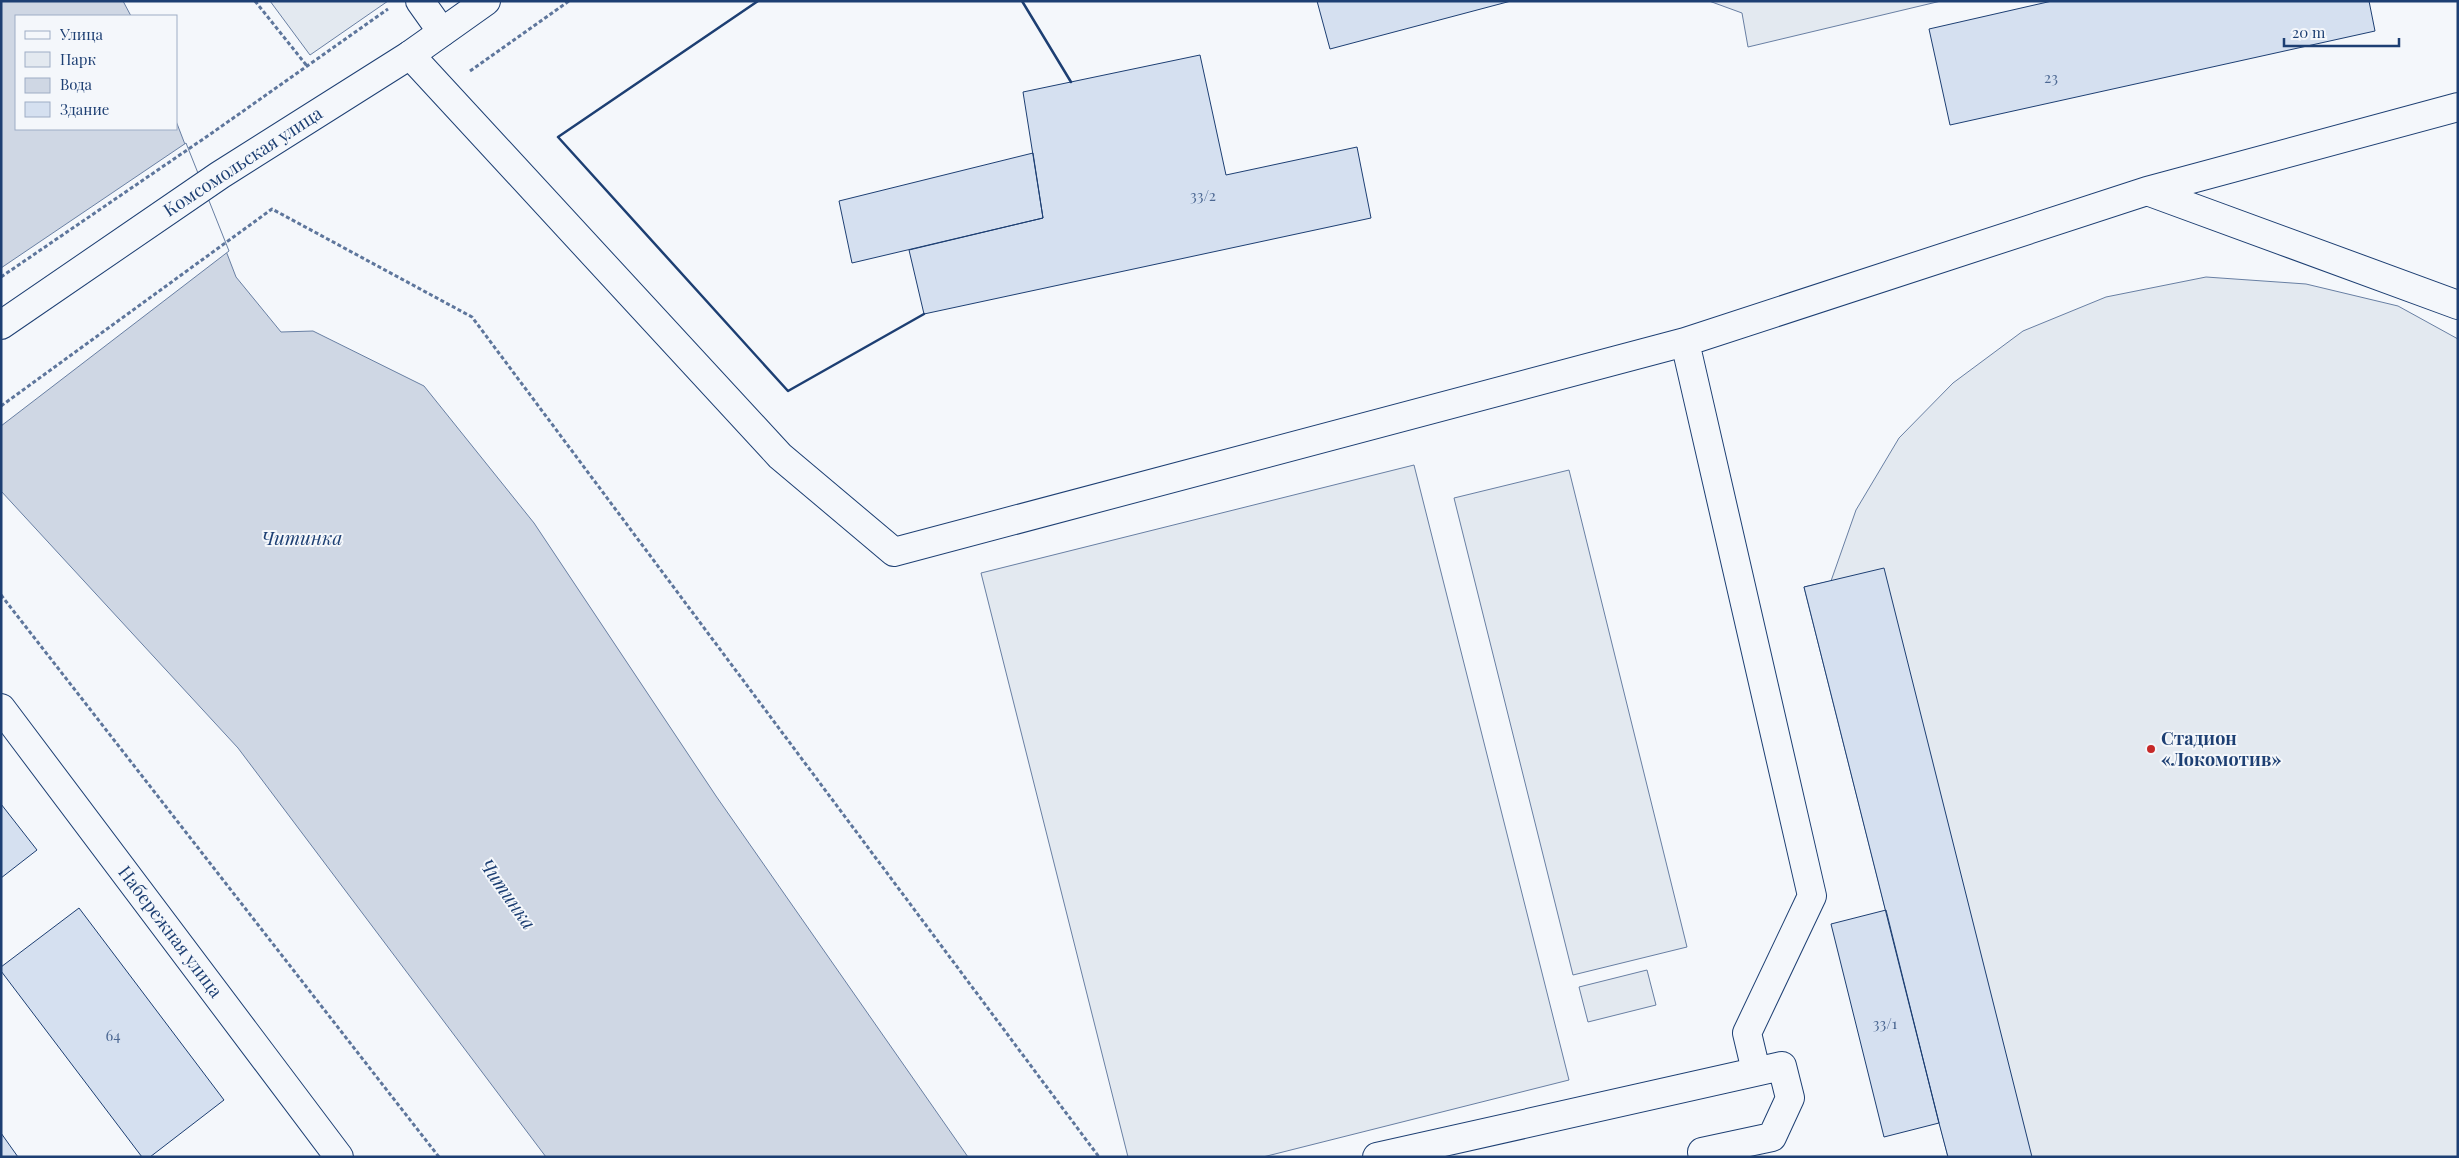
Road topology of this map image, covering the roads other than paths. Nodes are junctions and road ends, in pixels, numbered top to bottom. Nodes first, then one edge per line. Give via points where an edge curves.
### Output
1 (420, 1) edge
2 (486, 1) edge
3 (442, 32) junction
4 (410, 55) junction
5 (2458, 107) edge
6 (2147, 191) junction
7 (2458, 305) edge
8 (1, 325) edge
9 (1685, 342) junction
10 (1, 708) edge
11 (1756, 1071) junction
12 (339, 1157) edge
13 (1377, 1157) edge
14 (1704, 1157) edge

1 - 3 main road
2 - 3 main road, Комсомольская улица
3 - 4 main road, Комсомольская улица
4 - 8 main road, Комсомольская улица via 220,175
4 - 9 main road via 780,456 894,552
5 - 6 main road
6 - 7 main road
6 - 9 main road
9 - 11 main road via 1812,896 1747,1032
10 - 12 main road, Набережная улица
11 - 13 main road
11 - 14 main road via 1782,1066 1790,1098 1772,1136 1702,1152

